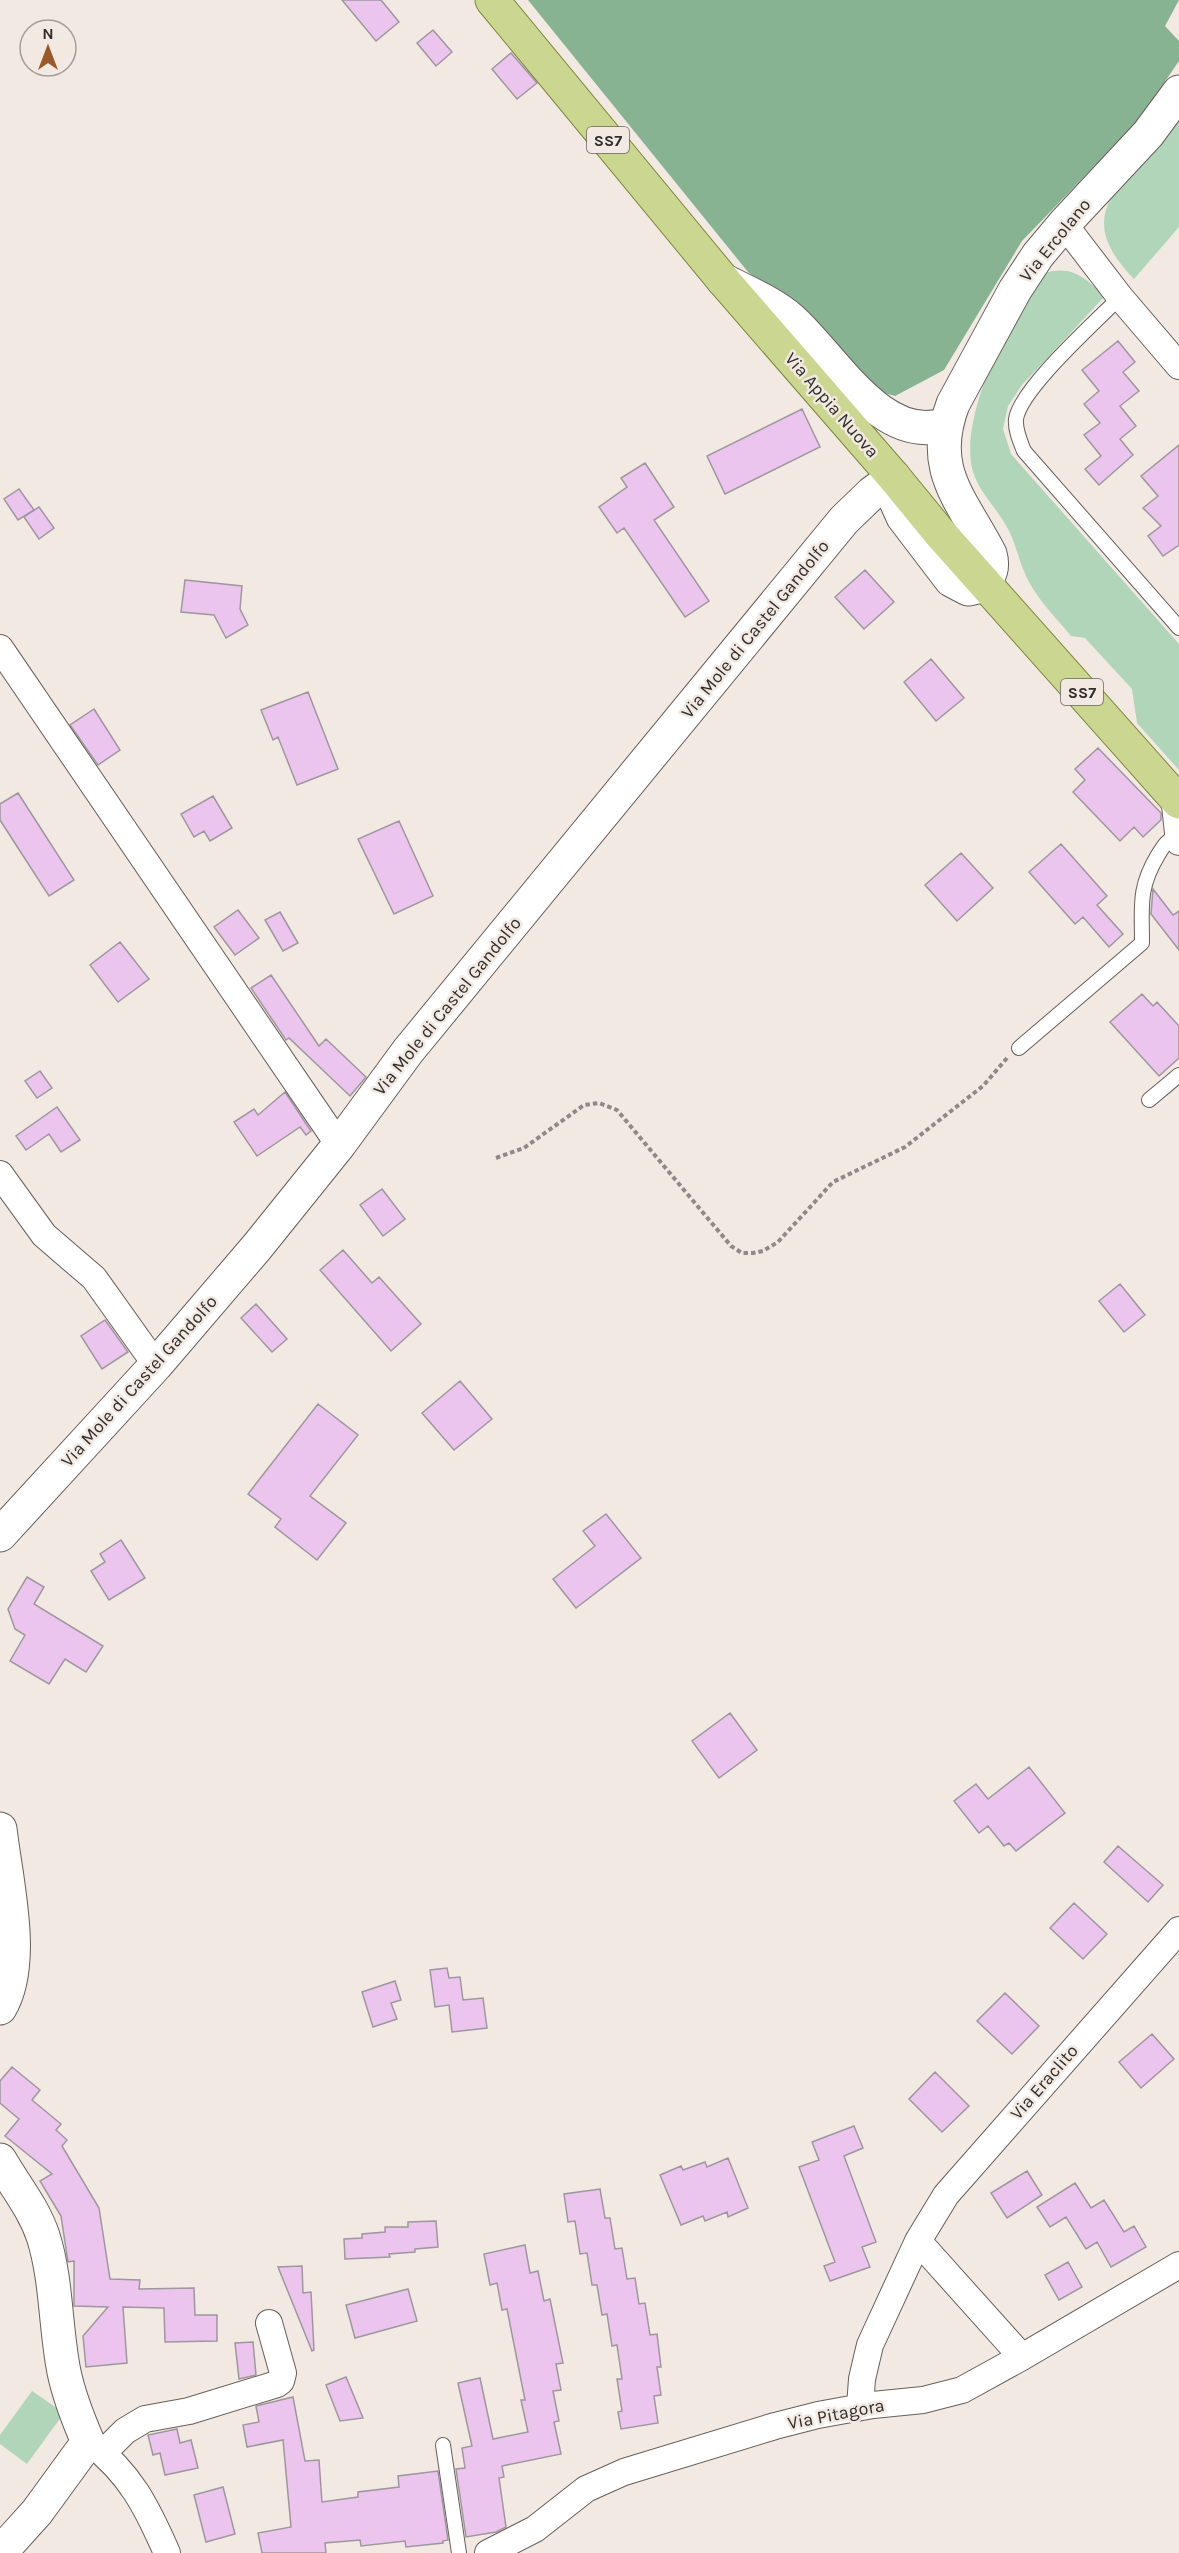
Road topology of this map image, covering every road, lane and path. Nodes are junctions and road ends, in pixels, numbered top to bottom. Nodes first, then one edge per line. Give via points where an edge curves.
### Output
1 (492, 0) edge
2 (1179, 92) edge
3 (1064, 224) junction
4 (723, 280) junction
5 (1120, 297) junction
6 (1179, 366) edge
7 (950, 414) junction
8 (894, 477) junction
9 (985, 582) junction
10 (1179, 628) edge
11 (0, 648) edge
12 (1176, 799) edge
13 (1178, 839) edge
14 (1020, 1048) joint
15 (1179, 1075) edge
16 (1149, 1100) dead end
17 (339, 1144) junction
18 (496, 1158) dead end
19 (2, 1181) edge
20 (156, 1365) junction
21 (0, 1535) edge
22 (0, 1830) edge
23 (1179, 1929) edge
24 (0, 2008) edge
25 (0, 2160) edge
26 (918, 2241) junction
27 (1179, 2265) edge
28 (269, 2323) dead end
29 (1022, 2357) junction
30 (860, 2407) junction
31 (443, 2445) dead end
32 (96, 2447) junction
33 (0, 2553) edge
34 (166, 2553) edge
35 (459, 2553) edge
36 (488, 2553) edge

1 - 4 main road, Via Appia Nuova / SS7
2 - 3 street, Via Ercolano via 1148,134
3 - 5 street
3 - 7 street, Via Ercolano via 1022,278
4 - 7 street via 790,319 888,417 920,428 936,427
4 - 8 main road, Via Appia Nuova / SS7
5 - 6 street
5 - 10 lane via 1030,389 1016,421 1018,435 1024,451
7 - 9 street via 943,455 948,477 992,560
8 - 9 main road, Via Appia Nuova / SS7
8 - 17 street, Via Mole di Castel Gandolfo via 844,520 408,1052
9 - 12 main road, Via Appia Nuova / SS7
11 - 17 street
12 - 13 street
13 - 14 lane via 1166,840 1147,872 1143,886 1142,943
14 - 18 path via 998,1066 983,1086 905,1147 833,1182 778,1242 763,1251 742,1252 731,1246 617,1110 606,1104 584,1105 524,1148
15 - 16 lane
17 - 20 street, Via Mole di Castel Gandolfo
19 - 20 street via 44,1236 94,1278
20 - 21 street, Via Mole di Castel Gandolfo
22 - 24 street via 15,1959 11,1983
23 - 26 street, Via Eraclito via 950,2190
25 - 32 street via 26,2199 42,2235 64,2372 75,2410
26 - 29 street
26 - 30 street, Via Eraclito via 870,2345
27 - 29 street, Via Pitagora
28 - 32 street via 283,2373 277,2384 189,2411 145,2419
29 - 30 street, Via Pitagora via 949,2394
30 - 36 street, Via Pitagora via 775,2426 603,2480 535,2529
31 - 35 lane
32 - 33 street
32 - 34 street via 134,2487

